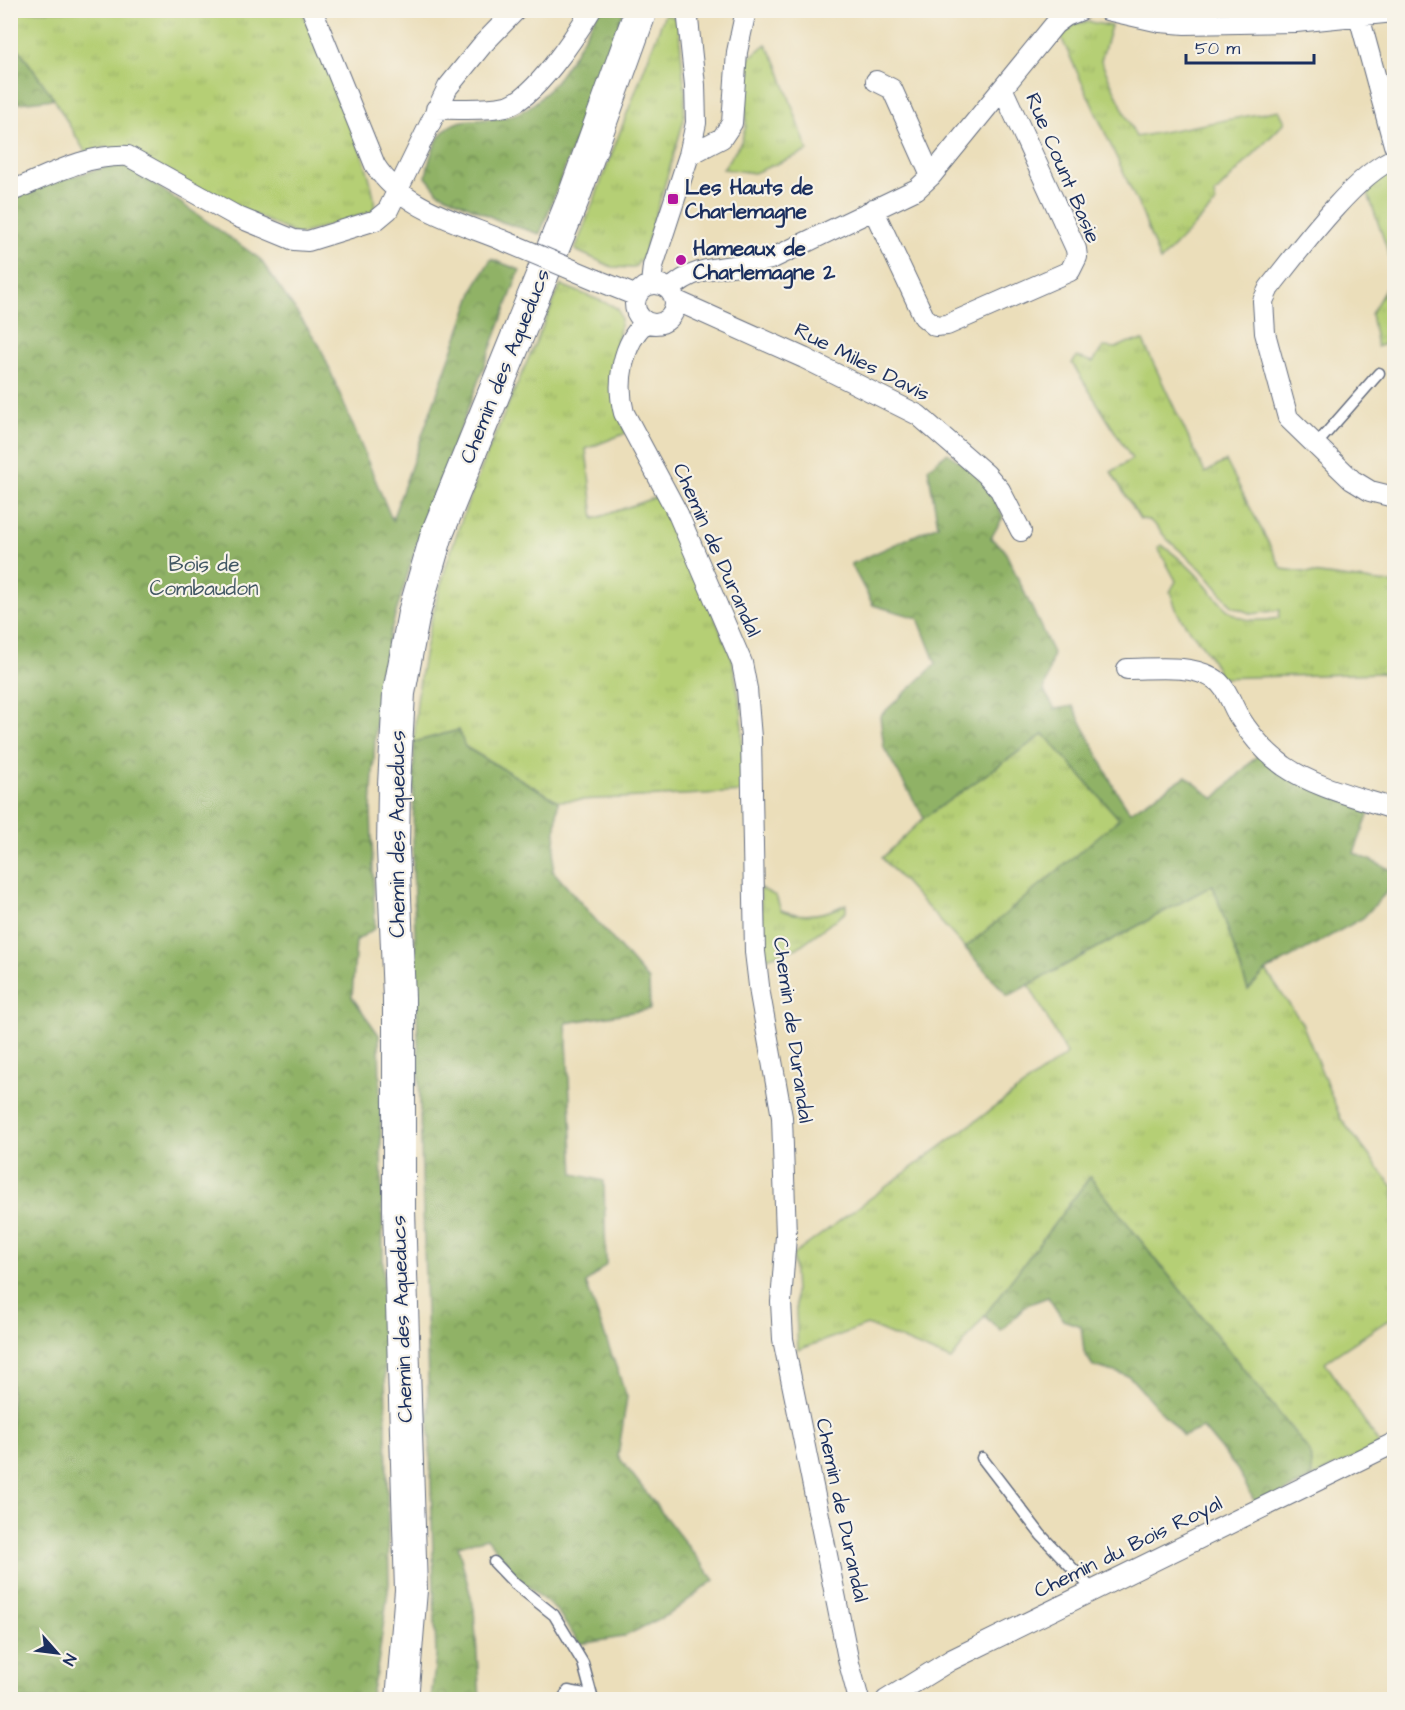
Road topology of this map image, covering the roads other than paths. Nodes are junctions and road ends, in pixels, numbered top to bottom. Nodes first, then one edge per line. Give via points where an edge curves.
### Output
1 (312, 10) edge
2 (516, 10) edge
3 (591, 10) edge
4 (641, 10) edge
5 (687, 10) edge
6 (746, 10) edge
7 (1081, 10) edge
8 (1107, 10) edge
9 (1395, 12) edge
10 (1359, 16) junction
11 (1055, 17) edge
12 (457, 74) junction
13 (876, 81) dead end
14 (1003, 90) junction
15 (489, 107) junction
16 (436, 109) junction
17 (1395, 145) edge
18 (689, 155) junction
19 (1395, 159) edge
20 (931, 176) junction
21 (14, 190) dead end
22 (397, 192) junction
23 (873, 209) junction
24 (644, 290) junction
25 (672, 295) junction
26 (646, 322) junction
27 (1379, 374) dead end
28 (1315, 446) junction
29 (1395, 497) edge
30 (1020, 531) dead end
31 (1127, 669) dead end
32 (1395, 808) edge
33 (1395, 1443) edge
34 (982, 1458) dead end
35 (494, 1562) dead end
36 (1093, 1590) junction
37 (402, 1700) edge
38 (562, 1700) edge
39 (593, 1700) edge
40 (859, 1700) edge
41 (886, 1700) edge

1 - 22 street via 375,165
2 - 12 street
3 - 15 street via 542,79 521,100
4 - 37 main road, Chemin des Aqueducs via 573,199 437,534 414,613 399,693 393,848 411,1590
5 - 18 street via 696,105
6 - 18 street via 734,73 732,123 722,138
7 - 11 street
8 - 10 street via 1185,24 1296,22
9 - 10 street
10 - 17 street
11 - 14 street
12 - 15 street via 469,96
12 - 16 street
13 - 20 street via 892,88
14 - 20 street
14 - 23 street, Rue Count Basie via 1076,249 1077,257 1070,270 947,325 935,326 924,317
15 - 16 street
16 - 22 street
18 - 24 street
19 - 28 street via 1357,185 1269,288 1263,301 1265,333 1284,406 1294,425
20 - 23 street via 917,189
21 - 22 street via 92,159 128,156 261,228 308,241 376,220 388,210
22 - 24 street, bridge via 434,212 597,280
23 - 25 street via 773,258 701,270 679,280
24 - 25 street via 658,284
24 - 26 street via 636,311
25 - 26 street via 674,312 665,322
25 - 30 street, Rue Miles Davis via 918,415 986,474 1000,490
26 - 40 street, Chemin de Durandal via 630,343 622,371 622,405 706,576 742,663 747,688 752,738 755,952 782,1117 786,1236 781,1302 783,1339
27 - 28 lane
28 - 29 street via 1362,488
31 - 32 street via 1178,669 1212,677 1221,683 1239,717 1265,750 1284,766 1314,783
33 - 36 street, Chemin du Bois Royal
34 - 36 lane via 1041,1535
35 - 39 lane via 554,1615 583,1663
36 - 41 street, Chemin du Bois Royal via 951,1660
38 - 39 lane via 568,1691

